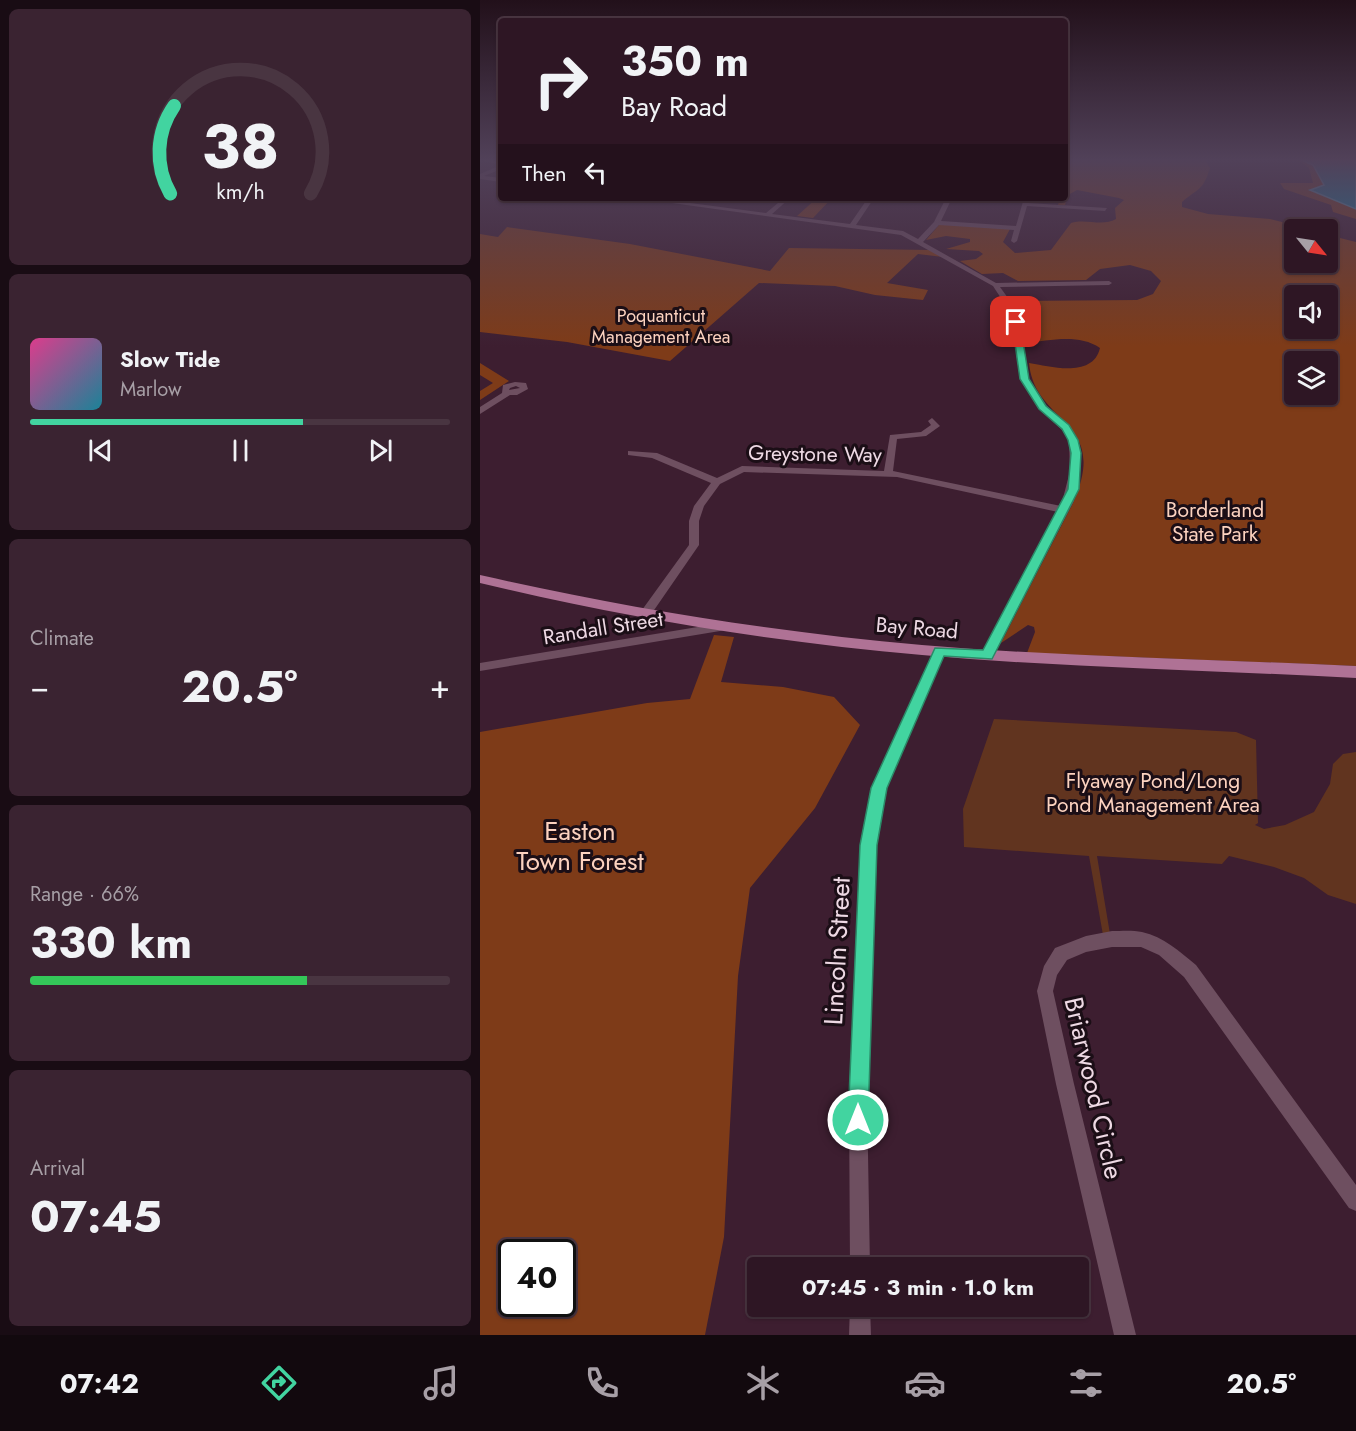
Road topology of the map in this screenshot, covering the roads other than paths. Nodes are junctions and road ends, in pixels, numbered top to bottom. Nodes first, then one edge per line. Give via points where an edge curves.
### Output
1 (826, 222) edge
2 (855, 222) edge
3 (937, 222) edge
4 (941, 222) edge
5 (1018, 222) edge
6 (852, 226) junction
7 (1016, 228) junction
8 (920, 241) junction
9 (1014, 241) dead end
10 (1109, 283) dead end
11 (995, 285) junction
12 (508, 393) dead end
13 (480, 411) edge
14 (932, 421) dead end
15 (631, 453) dead end
16 (888, 473) junction
17 (717, 482) junction
18 (1064, 510) junction
19 (480, 579) edge
20 (646, 614) junction
21 (731, 626) junction
22 (940, 651) junction
23 (987, 655) junction
24 (480, 666) edge
25 (1356, 672) edge
26 (1356, 1201) edge
27 (860, 1257) edge
28 (860, 1317) edge
29 (860, 1335) edge
30 (1125, 1335) edge

1 - 6 street
2 - 6 street
3 - 8 street
4 - 7 street
5 - 7 street
6 - 8 street via 903,233
7 - 9 street
8 - 11 street
10 - 11 street
11 - 18 street via 1014,312 1024,379 1073,440 1074,489
12 - 13 street
14 - 16 street via 936,426 930,432 893,437
15 - 17 street via 654,456
16 - 17 street, Greystone Way via 753,468
16 - 18 street, Greystone Way
17 - 20 street, Greystone Way via 699,506 694,521 694,545
18 - 23 street
19 - 20 main road, Bay Road
20 - 21 main road, Bay Road
21 - 22 main road, Bay Road via 818,640
21 - 24 street, Randall Street
22 - 23 main road, Bay Road
22 - 27 street, Lincoln Street via 879,788 869,845 858,1096
23 - 25 main road, Bay Road
26 - 30 street, Briarwood Circle via 1190,971 1165,949 1141,939 1113,939 1061,954 1045,991
28 - 29 street

